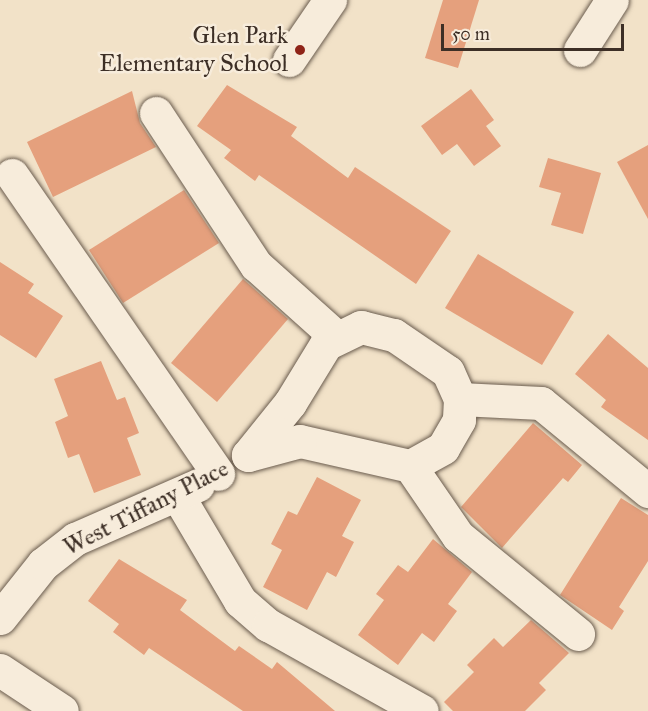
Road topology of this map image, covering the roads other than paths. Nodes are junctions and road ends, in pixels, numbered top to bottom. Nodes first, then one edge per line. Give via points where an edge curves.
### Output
1 (330, 0) edge
2 (612, 0) edge
3 (580, 50) dead end
4 (289, 60) dead end
5 (156, 113) dead end
6 (12, 176) dead end
7 (335, 336) junction
8 (460, 399) junction
9 (248, 455) junction
10 (410, 466) junction
11 (218, 474) junction
12 (648, 491) edge
13 (178, 496) junction
14 (0, 618) edge
15 (578, 634) dead end
16 (0, 670) edge
17 (62, 711) edge
18 (422, 711) edge

1 - 4 street
2 - 3 street
5 - 7 street via 255,265
6 - 11 street
7 - 8 street via 361,327 394,335 448,372
7 - 9 street, West Tiffany Place
8 - 10 street via 454,434 427,460
8 - 12 street via 541,404
9 - 10 street, West Tiffany Place via 280,444 323,442
9 - 11 street, West Tiffany Place
10 - 15 street via 458,536
11 - 13 street, West Tiffany Place
13 - 14 street, West Tiffany Place via 75,539 43,564
13 - 18 street via 240,601 268,625
16 - 17 street

